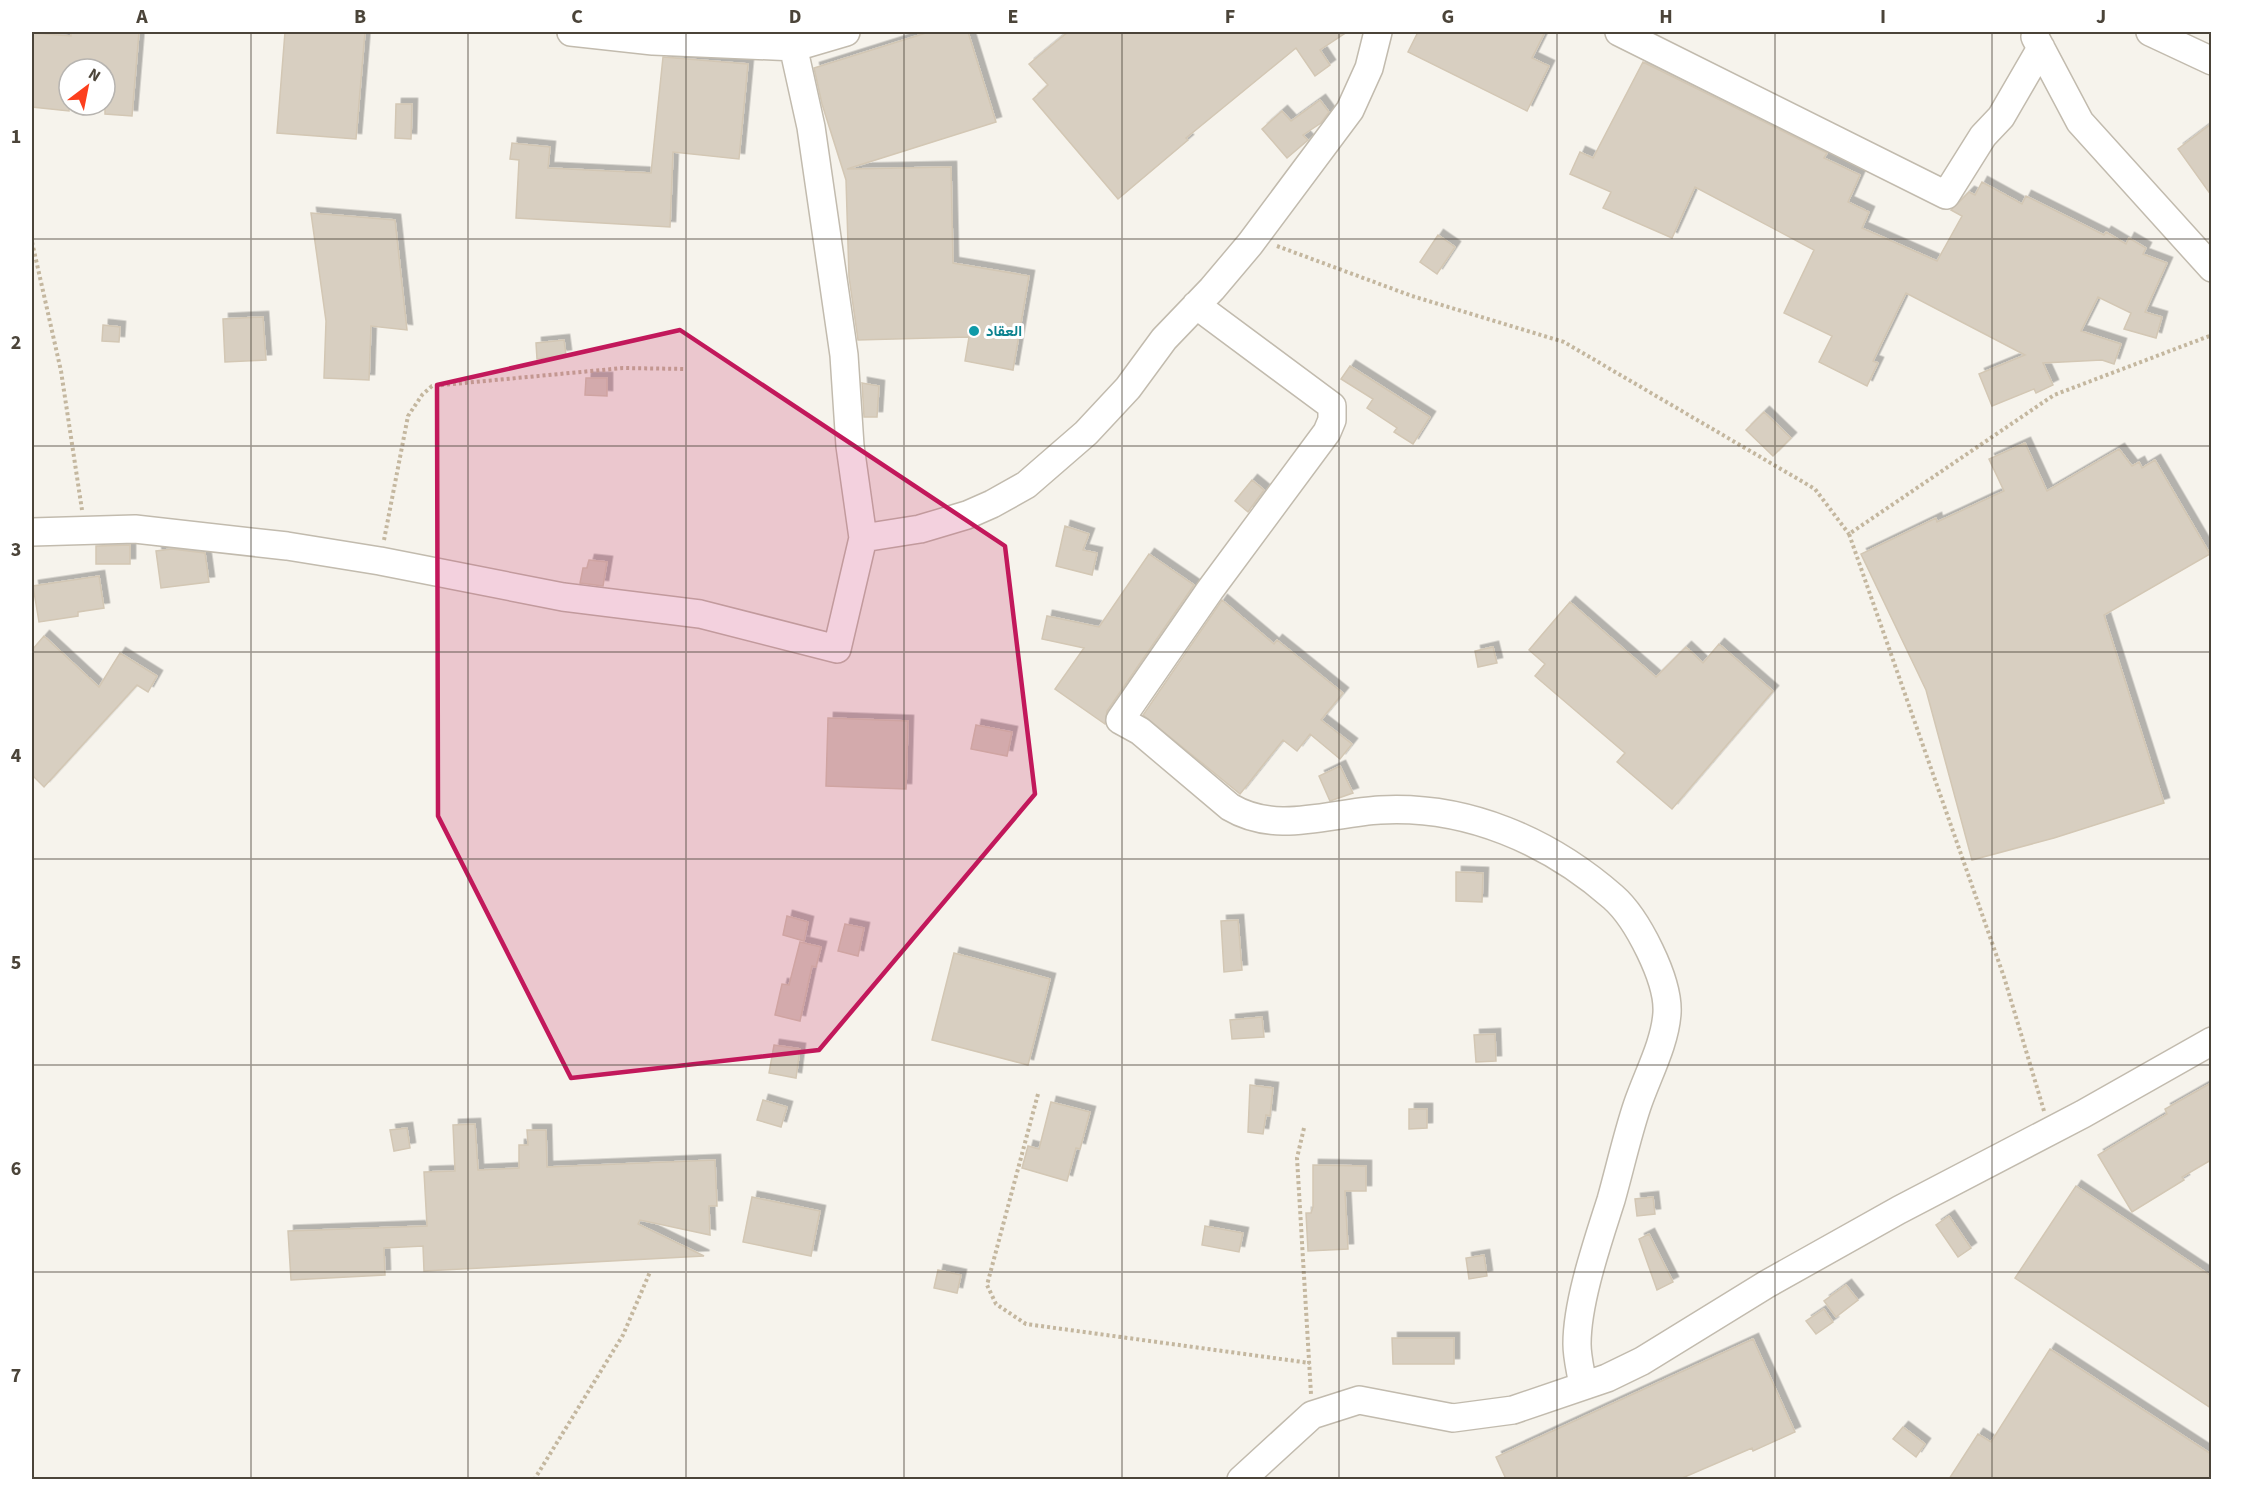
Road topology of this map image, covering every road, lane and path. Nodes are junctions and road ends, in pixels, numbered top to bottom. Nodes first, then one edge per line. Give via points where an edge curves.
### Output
1 (571, 32) edge
2 (846, 32) edge
3 (1378, 32) edge
4 (1619, 32) edge
5 (2150, 32) edge
6 (793, 39) edge
7 (2036, 40) edge
8 (2211, 61) edge
9 (1254, 237) junction
10 (32, 242) edge
11 (2211, 268) edge
12 (1196, 305) junction
13 (2211, 335) edge
14 (686, 369) dead end
15 (85, 528) junction
16 (32, 532) edge
17 (1849, 534) junction
18 (863, 538) junction
19 (380, 561) junction
20 (2211, 1041) edge
21 (1038, 1094) dead end
22 (1304, 1128) dead end
23 (2050, 1131) junction
24 (650, 1272) dead end
25 (1310, 1363) junction
26 (1583, 1386) junction
27 (1312, 1415) junction
28 (534, 1479) edge
29 (1241, 1479) edge

1 - 6 street via 653,41
2 - 6 street
3 - 9 street via 1369,68 1350,110
4 - 7 street via 1946,195 1983,136 2001,117
5 - 8 street
6 - 18 street via 812,127 844,355 850,446
7 - 11 street via 2080,122
9 - 12 street
9 - 17 path via 1412,296 1564,342 1815,489
10 - 15 path via 61,371
12 - 18 street via 1086,433 1026,485 967,515 921,529
12 - 26 street via 1332,406 1332,420 1120,720 1140,731 1247,817 1267,822 1380,810 1439,811 1479,820 1534,843 1584,871 1617,900 1635,925 1667,996 1667,1015 1594,1254 1577,1345
13 - 17 path via 2054,395
14 - 19 path via 623,368 432,386 408,416
15 - 16 street
15 - 19 street via 218,537
17 - 23 path via 2004,977
18 - 19 street via 837,649 700,614 563,597
20 - 23 street
21 - 25 path via 987,1285 996,1304 1026,1324
22 - 25 path via 1297,1158
23 - 26 street via 1778,1278 1642,1361
24 - 28 path via 623,1335
25 - 27 path
26 - 27 street via 1512,1410 1454,1418 1359,1400
27 - 29 street

